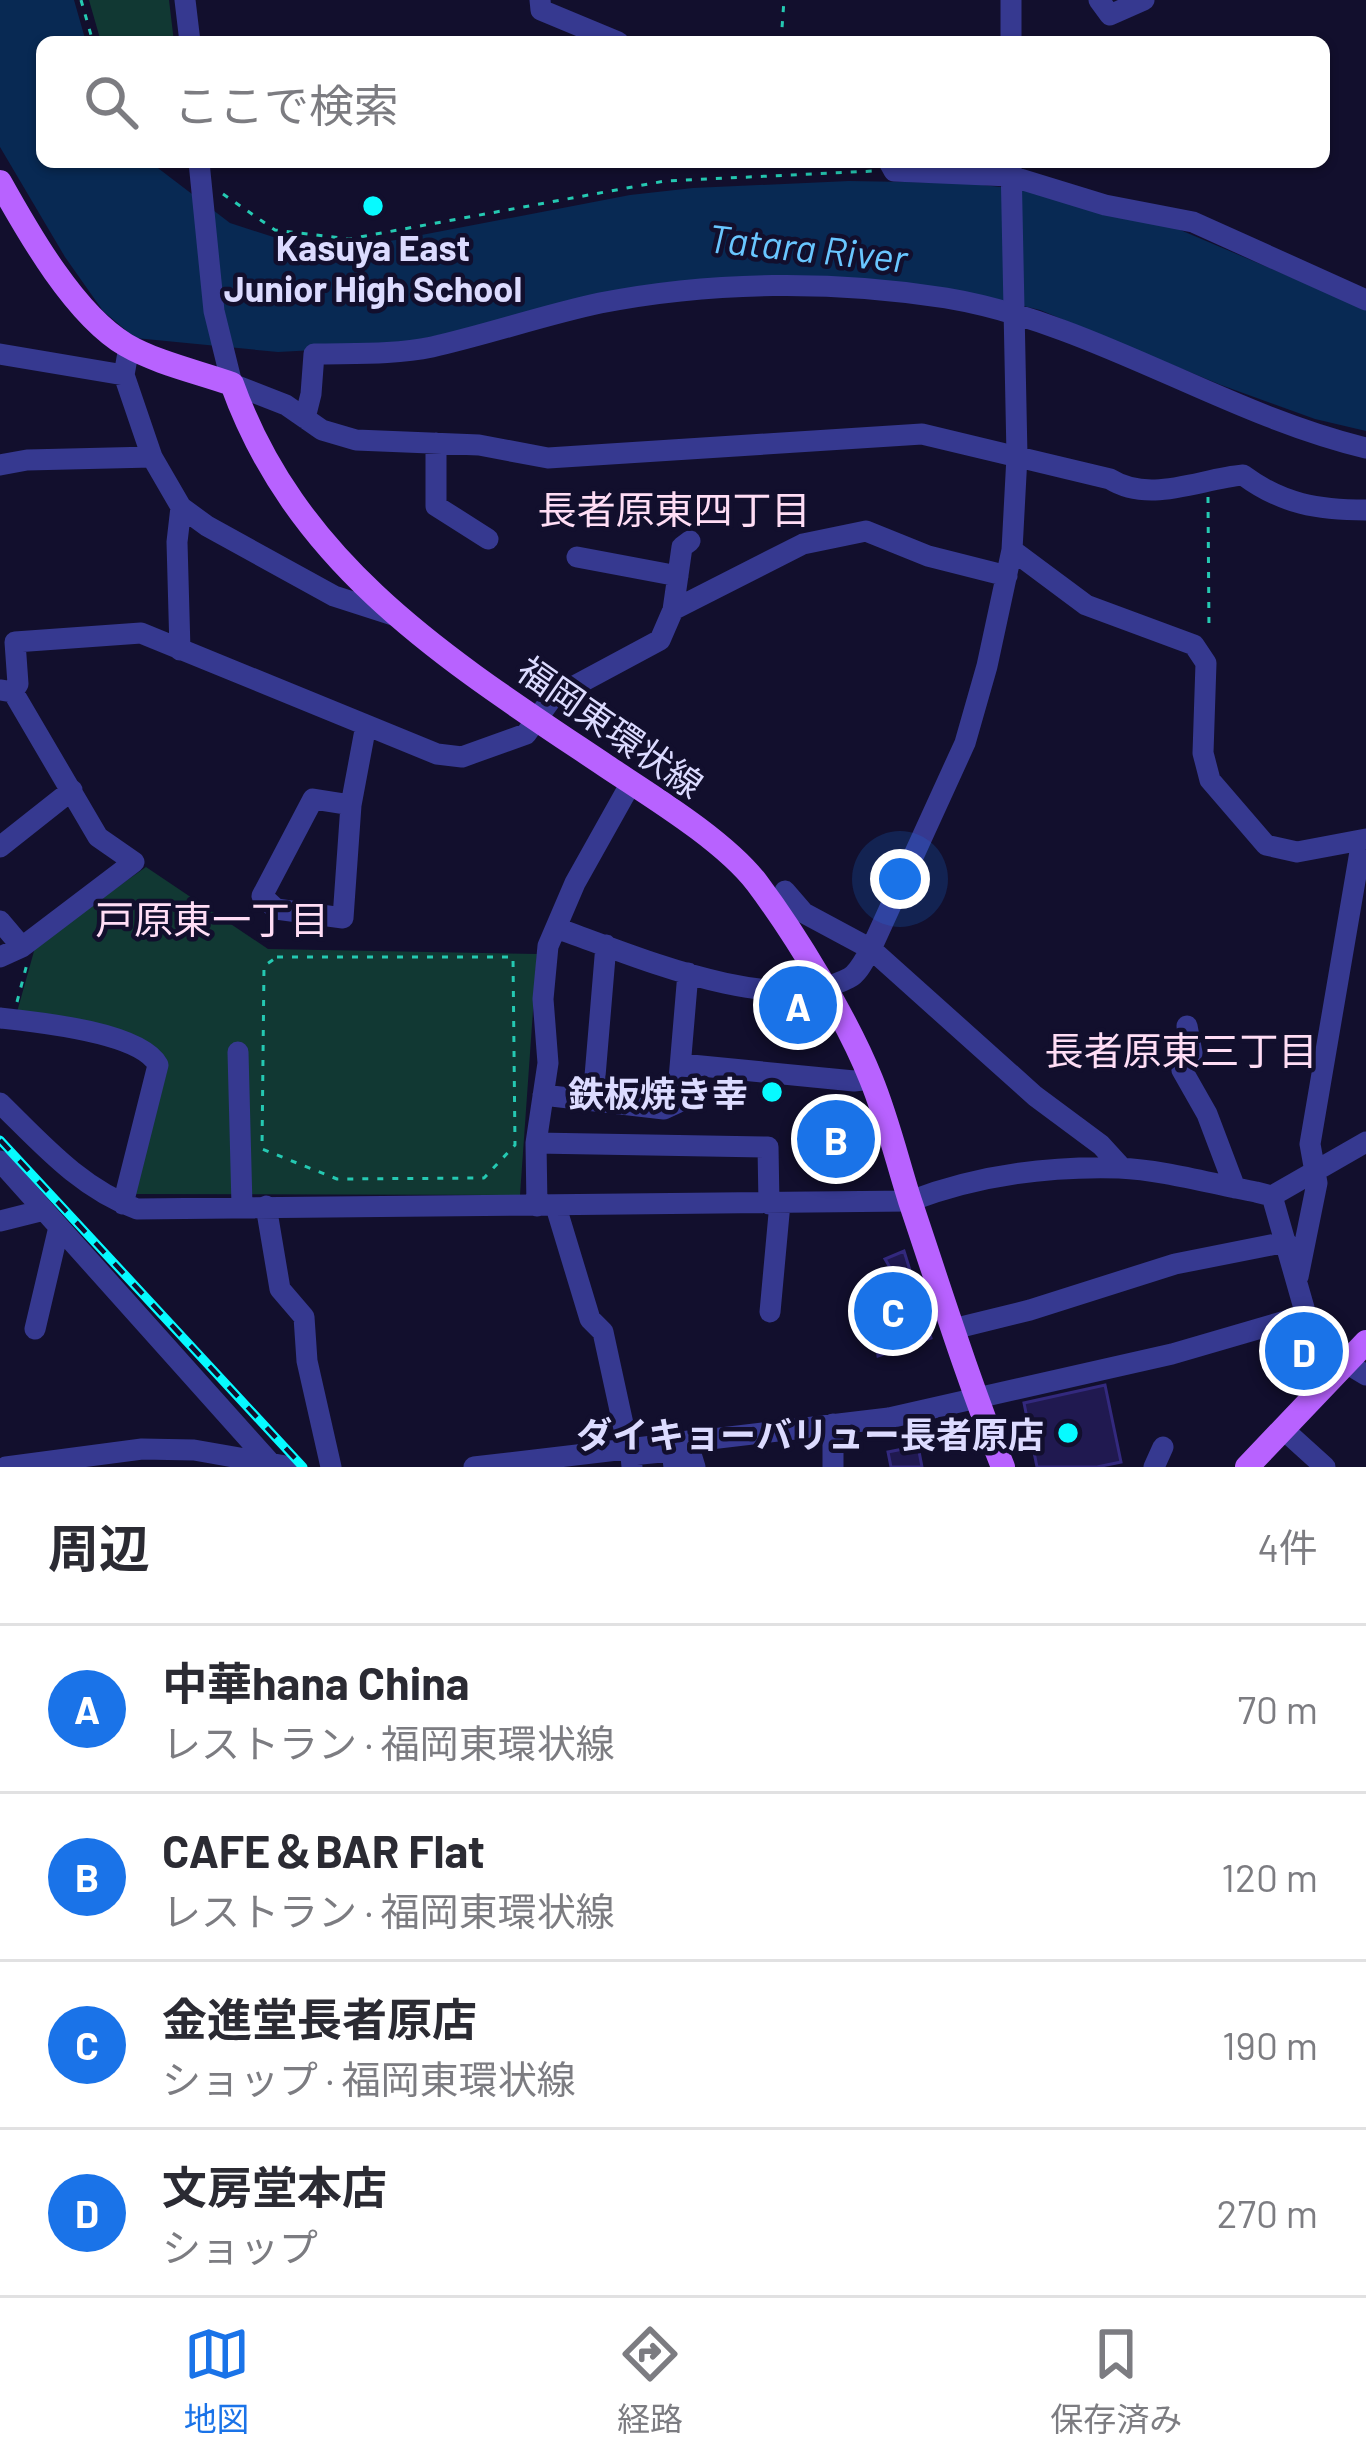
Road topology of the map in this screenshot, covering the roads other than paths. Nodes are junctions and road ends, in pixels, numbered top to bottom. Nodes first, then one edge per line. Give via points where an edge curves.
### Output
1 (185, 0) edge
2 (540, 0) edge
3 (1010, 0) edge
4 (1099, 0) edge
5 (1144, 0) edge
6 (189, 36) edge
7 (604, 36) edge
8 (1010, 36) edge
9 (970, 168) edge
10 (1010, 169) edge
11 (200, 170) edge
12 (0, 182) edge
13 (1366, 300) edge
14 (1016, 314) junction
15 (129, 347) junction
16 (0, 354) edge
17 (124, 375) junction
18 (232, 384) junction
19 (304, 418) junction
20 (436, 443) junction
21 (1366, 448) edge
22 (1017, 456) junction
23 (152, 457) junction
24 (0, 464) edge
25 (181, 507) junction
26 (1366, 510) edge
27 (488, 539) dead end
28 (690, 541) dead end
29 (1012, 550) junction
30 (577, 557) dead end
31 (678, 576) junction
32 (1007, 576) junction
33 (673, 610) junction
34 (393, 615) junction
35 (180, 650) junction
36 (7, 691) edge
37 (537, 720) junction
38 (366, 725) junction
39 (631, 783) junction
40 (72, 790) junction
41 (351, 805) junction
42 (1364, 839) edge
43 (0, 847) edge
44 (785, 891) dead end
45 (0, 921) edge
46 (556, 928) junction
47 (606, 945) junction
48 (22, 947) junction
49 (871, 949) junction
50 (0, 957) edge
51 (688, 973) junction
52 (824, 986) junction
53 (6, 1019) edge
54 (1187, 1026) dead end
55 (238, 1052) dead end
56 (681, 1064) junction
57 (871, 1078) junction
58 (543, 1095) junction
59 (593, 1100) junction
60 (0, 1103) edge
61 (1366, 1142) edge
62 (536, 1143) junction
63 (0, 1161) edge
64 (1122, 1168) junction
65 (1316, 1172) junction
66 (1235, 1188) junction
67 (1272, 1196) junction
68 (910, 1201) junction
69 (774, 1203) junction
70 (123, 1204) junction
71 (242, 1206) junction
72 (266, 1206) junction
73 (547, 1207) junction
74 (51, 1218) junction
75 (0, 1221) edge
76 (1286, 1242) junction
77 (1297, 1281) junction
78 (770, 1312) dead end
79 (1306, 1315) junction
80 (35, 1329) dead end
81 (952, 1329) junction
82 (1366, 1342) edge
83 (1356, 1369) edge
84 (975, 1398) junction
85 (833, 1424) junction
86 (1283, 1429) junction
87 (687, 1441) junction
88 (654, 1449) junction
89 (630, 1457) edge
90 (142, 1458) edge
91 (504, 1465) edge
92 (279, 1466) edge
93 (6, 1467) edge
94 (331, 1467) edge
95 (475, 1467) edge
96 (674, 1467) edge
97 (695, 1467) edge
98 (833, 1467) edge
99 (1003, 1467) edge
100 (1247, 1467) edge
101 (1325, 1467) edge

1 - 6 street
2 - 7 street via 541,10
3 - 8 street
4 - 5 street via 1110,15
9 - 10 street
10 - 13 street via 1105,206 1193,222
10 - 14 street
11 - 18 street
12 - 15 main road via 75,297
14 - 19 street via 837,288 746,287 602,303 429,347 314,354
14 - 21 street via 1297,430
14 - 22 street
15 - 17 street
15 - 18 main road
16 - 17 street
17 - 23 street
18 - 19 street
18 - 34 main road, 福岡東環状線 via 286,496
19 - 20 street via 356,440
20 - 22 street via 548,458 922,434
20 - 27 street via 436,506
22 - 26 street via 1126,490 1243,476 1289,503
22 - 29 street
23 - 24 street
23 - 25 street
25 - 34 street via 334,596
25 - 35 street
28 - 31 street
29 - 32 street
29 - 42 street via 1086,605 1194,645 1206,663 1203,753 1210,780 1267,845 1297,852
30 - 31 street
31 - 33 street
32 - 33 street via 866,531 803,544
32 - 49 street via 965,743
33 - 37 street via 660,640 552,698
34 - 37 main road, 福岡東環状線
35 - 36 street via 140,633 25,638 15,641 18,684
35 - 38 street
36 - 40 street
37 - 38 street via 526,734 453,758
37 - 39 main road, 福岡東環状線
38 - 41 street
39 - 46 street
39 - 52 main road, 福岡東環状線 via 755,880
40 - 43 street
40 - 48 street via 98,837 134,862
41 - 41 street via 343,918 276,909 262,896 313,799
42 - 65 street via 1310,1144
44 - 49 street via 804,913
45 - 48 street
46 - 47 street
46 - 58 street via 543,999
47 - 51 street
47 - 59 street
48 - 50 street
49 - 52 street via 853,976
49 - 64 street
51 - 52 street via 724,986
51 - 56 street
52 - 57 main road, 福岡東環状線
53 - 70 street via 75,1029 154,1057
54 - 66 street via 1192,1053 1182,1070
55 - 71 street
56 - 57 street
56 - 59 street via 677,1102 664,1109
57 - 68 main road, 福岡東環状線
58 - 59 street
58 - 62 street
60 - 70 street via 83,1181
61 - 65 street
62 - 69 street via 768,1147
62 - 73 street
63 - 74 street
64 - 66 street
64 - 68 street via 1000,1176
65 - 67 street
65 - 77 street
66 - 67 street
67 - 76 street
68 - 69 street
68 - 81 main road, 福岡東環状線
69 - 73 street
69 - 78 street
70 - 71 street
71 - 72 street
72 - 73 street
72 - 94 street via 280,1289 304,1317
73 - 89 street via 590,1318 603,1332
74 - 75 street
74 - 80 street
74 - 92 street
76 - 77 street
76 - 81 street via 1175,1264
77 - 79 street
79 - 83 street
79 - 84 street
81 - 84 main road, 福岡東環状線
82 - 83 main road
83 - 86 main road
84 - 85 street
84 - 99 main road, 福岡東環状線
85 - 87 street
85 - 98 street
86 - 100 main road
86 - 101 street
87 - 88 street
87 - 97 street
88 - 89 street
88 - 96 street via 672,1451
89 - 91 street
90 - 92 street via 194,1450
90 - 93 street
91 - 95 street

